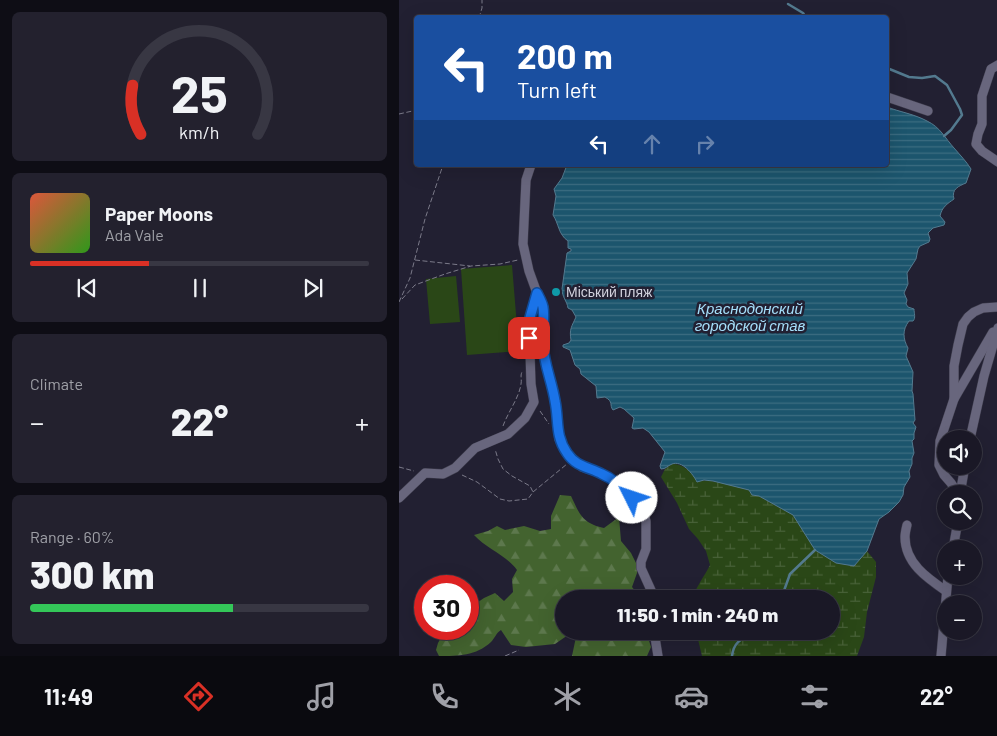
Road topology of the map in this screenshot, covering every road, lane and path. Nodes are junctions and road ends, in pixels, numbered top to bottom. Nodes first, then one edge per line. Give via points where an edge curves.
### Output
1 (482, 0) edge
2 (480, 15) edge
3 (997, 65) edge
4 (889, 98) edge
5 (414, 111) edge
6 (928, 111) dead end
7 (399, 114) edge
8 (997, 162) edge
9 (442, 167) edge
10 (530, 167) edge
11 (526, 259) junction
12 (414, 260) junction
13 (471, 266) junction
14 (537, 293) junction
15 (399, 302) edge
16 (997, 307) edge
17 (997, 326) edge
18 (529, 355) junction
19 (520, 385) junction
20 (525, 391) dead end
21 (954, 399) junction
22 (534, 402) junction
23 (549, 424) dead end
24 (972, 430) edge
25 (499, 438) junction
26 (573, 459) junction
27 (399, 467) edge
28 (425, 473) junction
29 (458, 473) dead end
30 (952, 485) edge
31 (533, 492) junction
32 (399, 498) edge
33 (907, 526) dead end
34 (947, 585) edge
35 (651, 590) edge
36 (946, 591) junction
37 (655, 640) edge
38 (519, 650) dead end
39 (505, 656) edge
40 (658, 656) edge
41 (941, 656) edge

1 - 2 path
3 - 8 street via 991,69 982,96 982,124 976,144
4 - 6 street
5 - 7 path
9 - 12 path
10 - 11 street via 525,189 523,244
11 - 13 path
11 - 14 street
12 - 13 path
12 - 15 path
13 - 15 path via 415,285
14 - 18 street via 529,321
14 - 26 street via 543,305 543,348 556,402 559,439
16 - 21 street via 974,312 963,324 954,366
17 - 21 street
17 - 24 street
18 - 19 path via 520,374
18 - 22 street
19 - 20 path
19 - 25 path
21 - 30 street via 940,441 939,465
22 - 23 path
22 - 25 street via 525,418
25 - 28 street via 475,448 455,468 443,474
25 - 31 path via 495,448 503,469 530,486
26 - 31 path
26 - 35 street via 623,488 642,508 646,521 646,549 641,568
27 - 28 path
28 - 32 street
29 - 31 path via 500,499 528,499
33 - 36 street via 905,538 915,566
34 - 36 street
36 - 41 street
37 - 40 street
38 - 39 path

